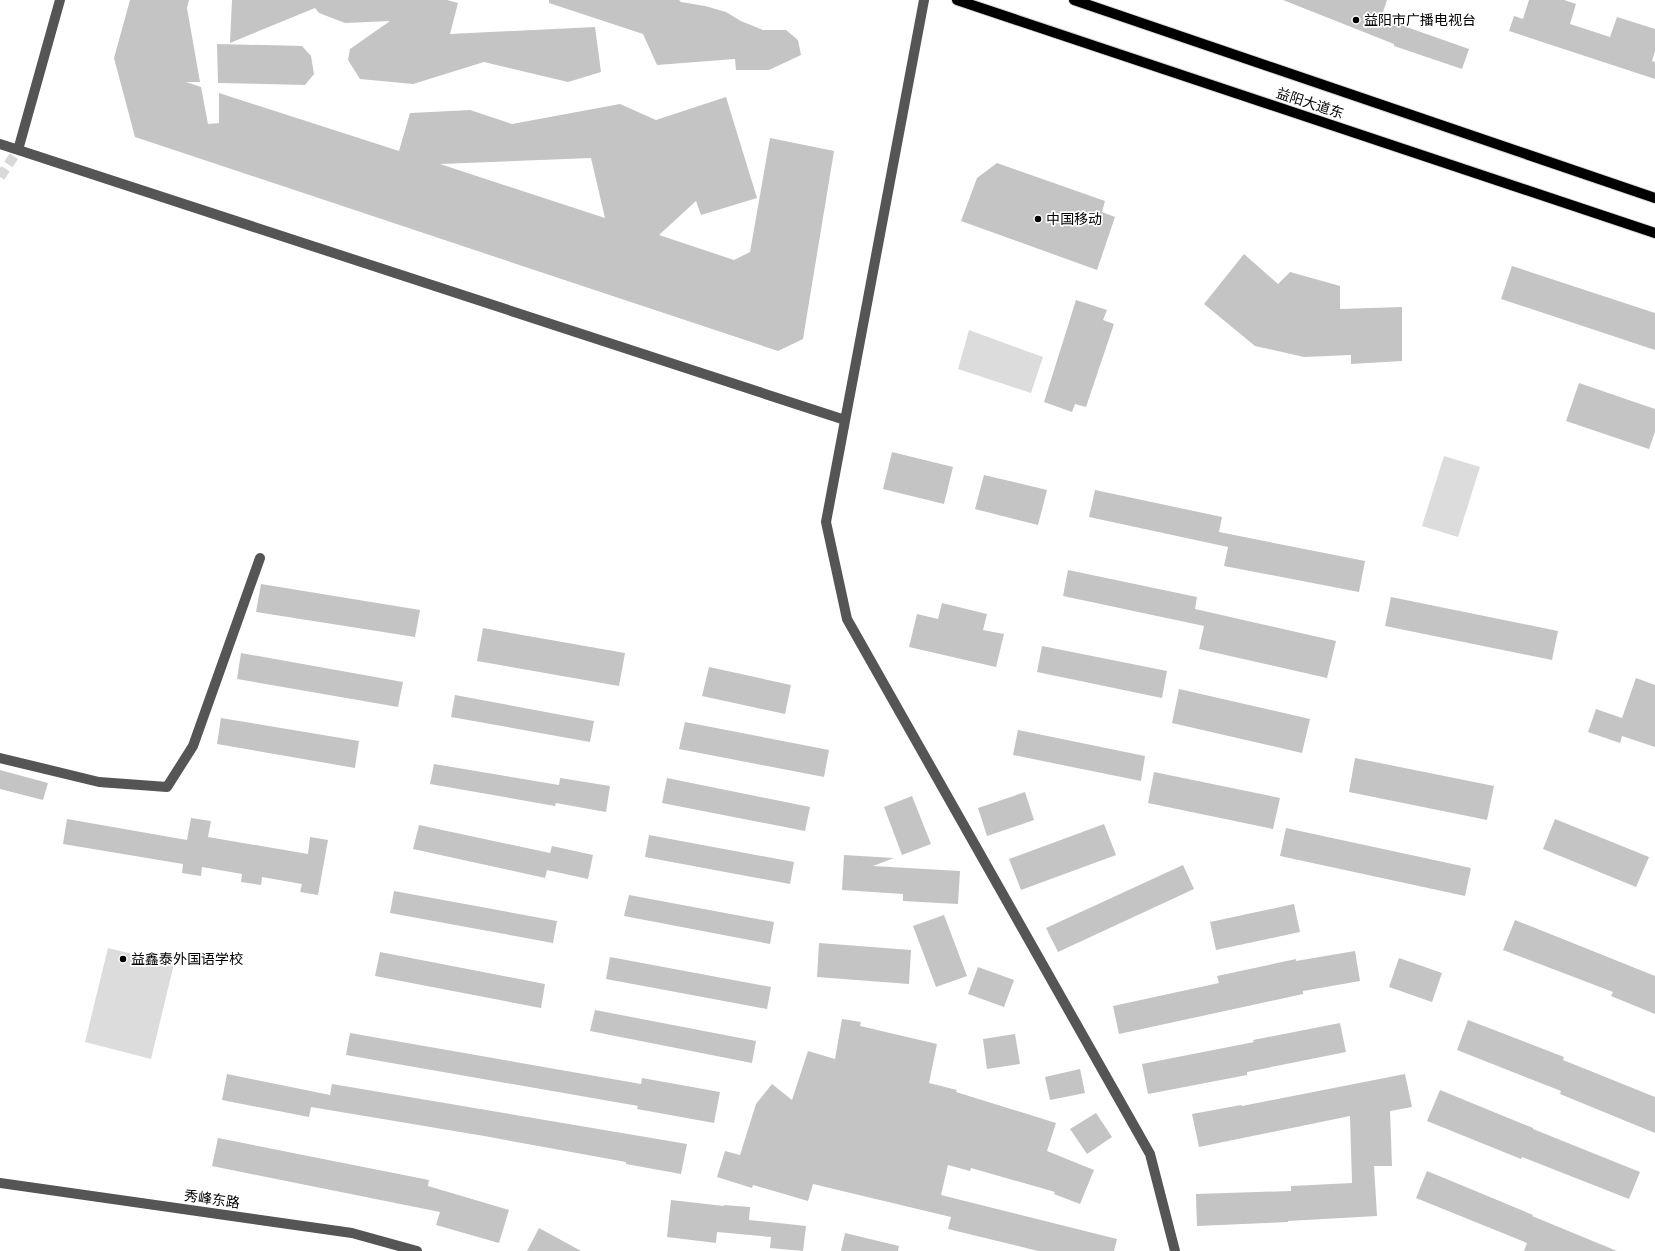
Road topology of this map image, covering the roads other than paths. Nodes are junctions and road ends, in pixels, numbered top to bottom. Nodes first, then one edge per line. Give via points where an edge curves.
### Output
1 (60, 0) edge
2 (924, 0) edge
3 (957, 0) edge
4 (1074, 0) edge
5 (1088, 2) edge
6 (0, 144) edge
7 (18, 150) junction
8 (1655, 198) edge
9 (1655, 233) edge
10 (845, 420) junction
11 (260, 558) dead end
12 (0, 758) edge
13 (0, 1183) edge
14 (417, 1251) edge
15 (1175, 1251) edge

1 - 7 street
2 - 10 street
3 - 9 main road, 益阳大道东
4 - 5 main road
5 - 8 main road
6 - 7 street
7 - 10 street
10 - 15 street via 826,522 847,619 1150,1154
11 - 12 street via 193,746 167,787 99,782
13 - 14 street, 秀峰东路 via 352,1233

